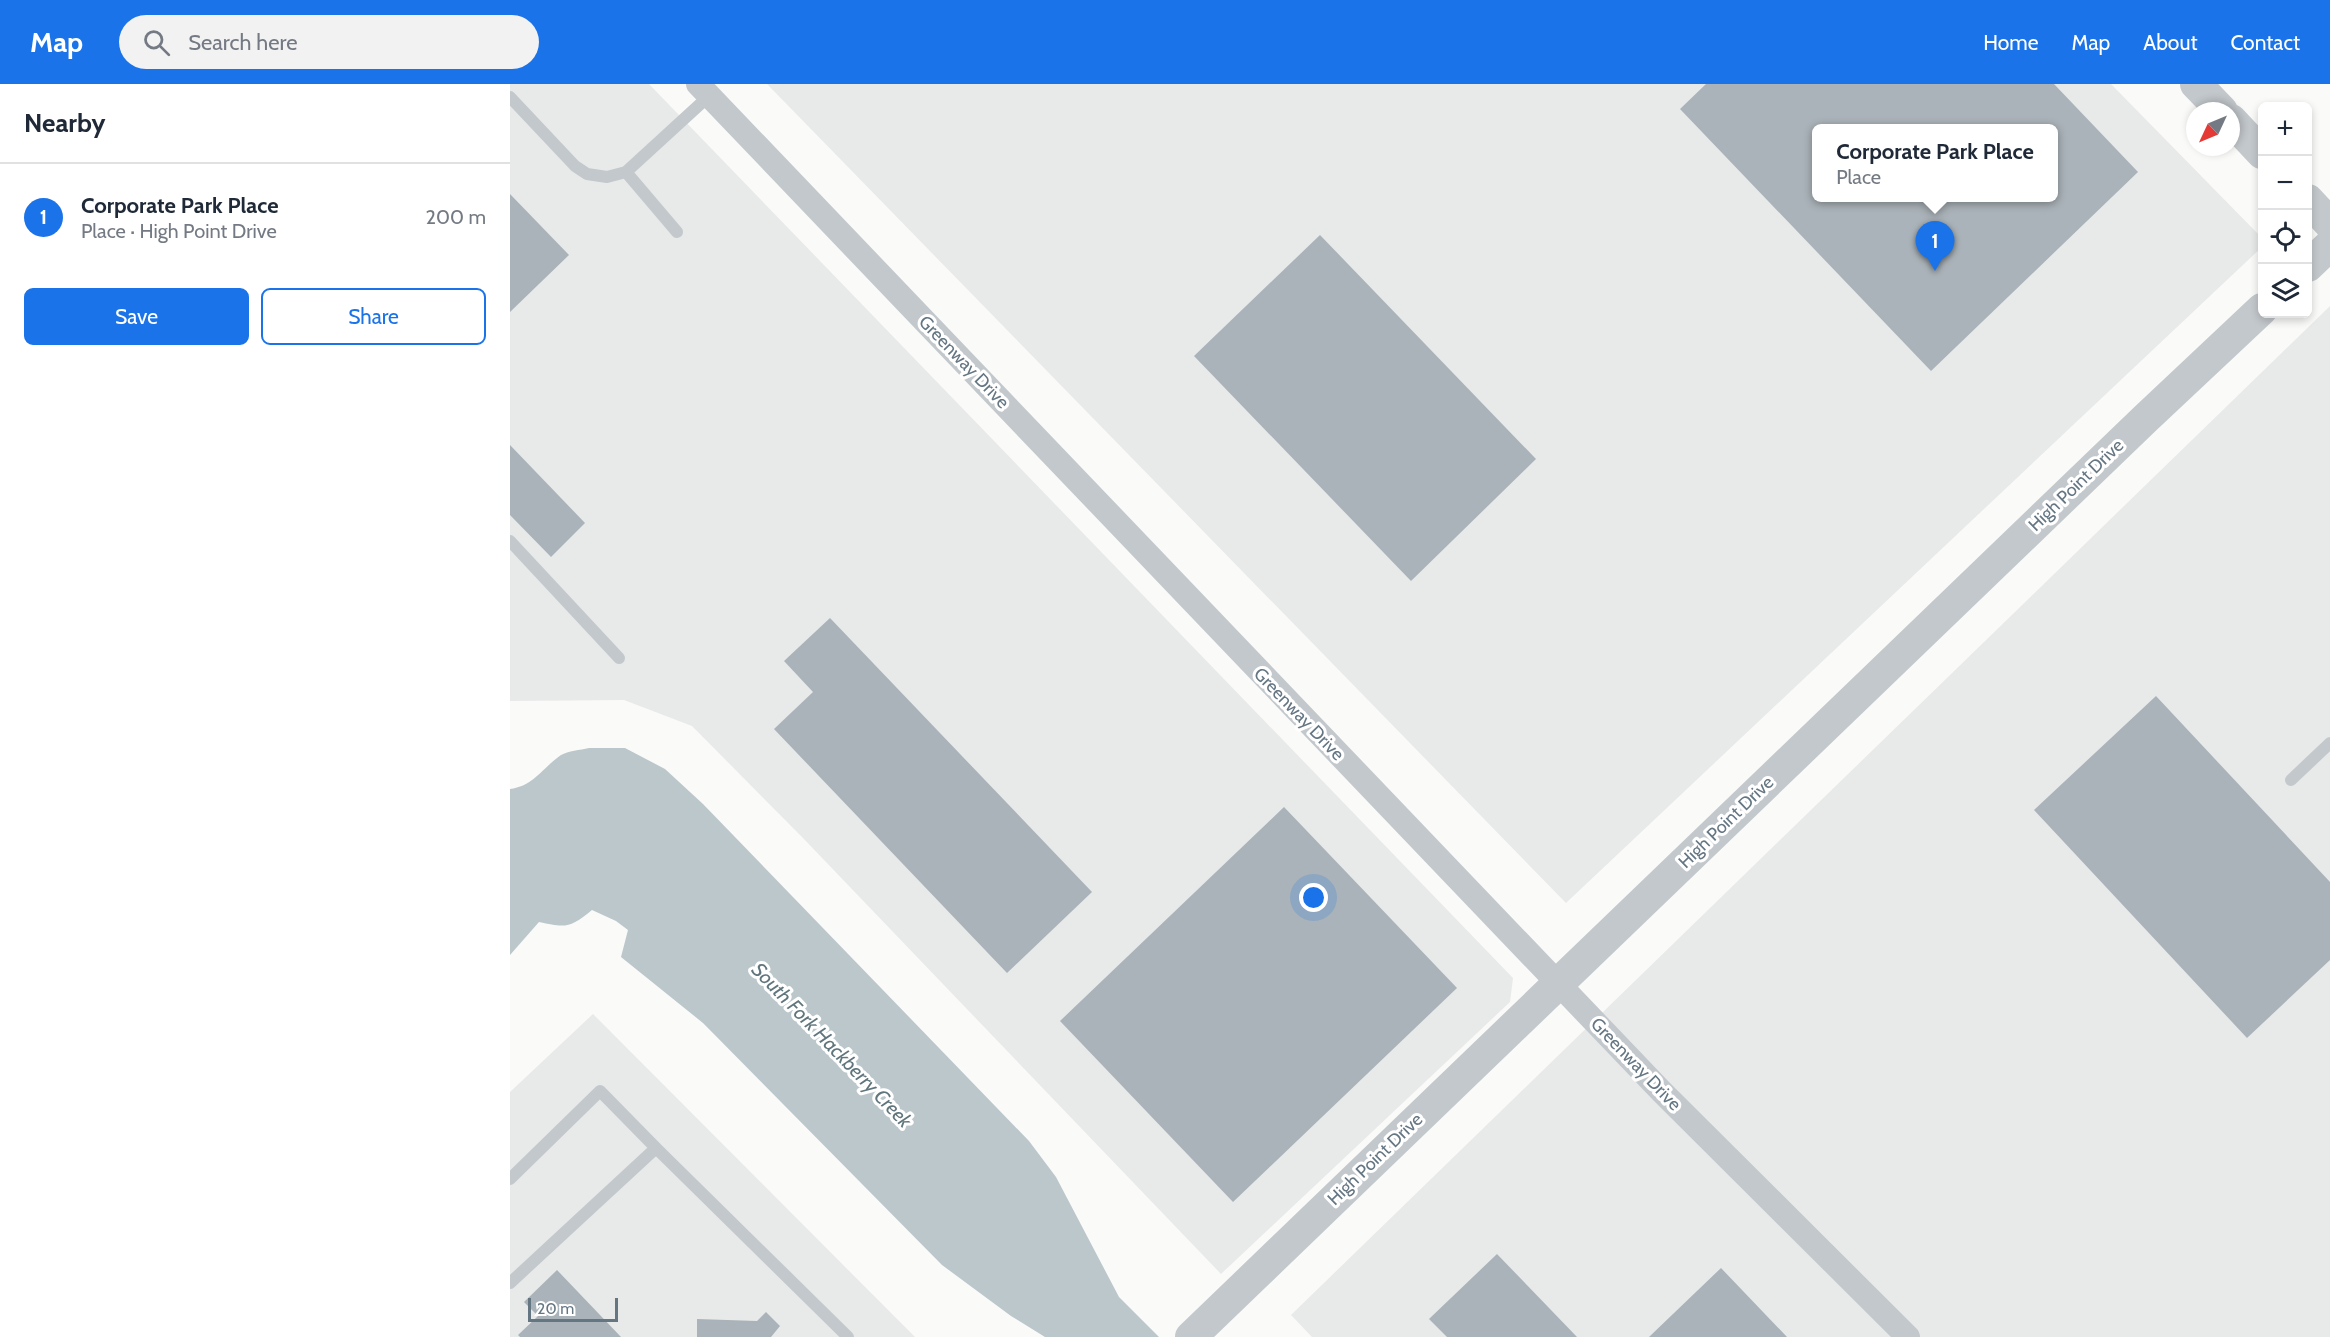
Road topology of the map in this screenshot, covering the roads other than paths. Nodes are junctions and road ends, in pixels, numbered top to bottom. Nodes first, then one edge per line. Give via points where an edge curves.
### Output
1 (2196, 84) edge
2 (703, 90) edge
3 (510, 97) edge
4 (2213, 102) edge
5 (2240, 130) edge
6 (2258, 149) edge
7 (626, 172) junction
8 (2312, 205) edge
9 (2330, 224) edge
10 (677, 232) dead end
11 (2330, 245) edge
12 (2309, 264) edge
13 (2258, 313) edge
14 (510, 541) edge
15 (619, 658) dead end
16 (2330, 743) edge
17 (2291, 780) dead end
18 (1559, 984) junction
19 (656, 1148) junction
20 (510, 1179) edge
21 (510, 1283) edge
22 (1198, 1330) edge
23 (848, 1337) edge
24 (1908, 1337) edge

1 - 4 street
2 - 7 lane
2 - 18 street, Greenway Drive
3 - 7 lane via 587,174 607,177
5 - 6 street
7 - 10 lane
8 - 9 street
11 - 12 street
13 - 18 street, High Point Drive
14 - 15 lane
16 - 17 lane
18 - 22 street, High Point Drive
18 - 24 street, Greenway Drive
19 - 20 lane via 600,1091
19 - 21 lane
19 - 23 lane

